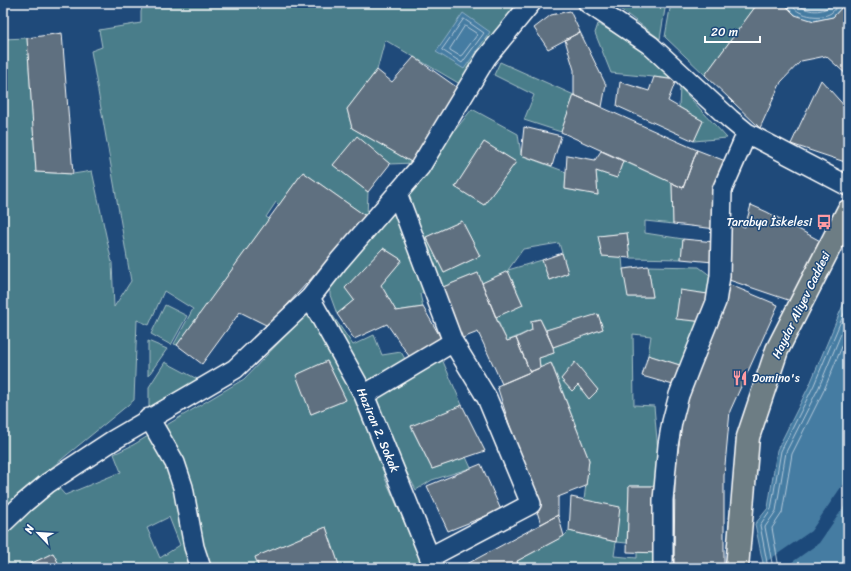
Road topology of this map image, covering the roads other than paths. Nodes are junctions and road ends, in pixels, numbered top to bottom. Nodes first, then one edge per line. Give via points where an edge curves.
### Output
1 (530, 3) edge
2 (588, 3) edge
3 (747, 133) junction
4 (848, 186) edge
5 (397, 193) junction
6 (848, 211) edge
7 (310, 298) junction
8 (453, 342) junction
9 (364, 395) junction
10 (149, 418) junction
11 (3, 523) edge
12 (432, 563) edge
13 (201, 568) edge
14 (663, 568) edge
15 (737, 568) edge

1 - 5 street via 486,58 420,167
2 - 3 street via 650,45
3 - 4 street
3 - 14 street via 722,190 720,276 716,302 690,364 672,422 663,500
5 - 7 street
5 - 8 street
6 - 15 main road, Haydar Aliyev Caddesi via 777,350 748,437
7 - 9 street, Haziran 2. Sokak
7 - 10 street via 236,369
8 - 9 street
8 - 12 street via 487,398 531,504
9 - 12 street, Haziran 2. Sokak
10 - 11 street via 48,483
10 - 13 street via 175,463

